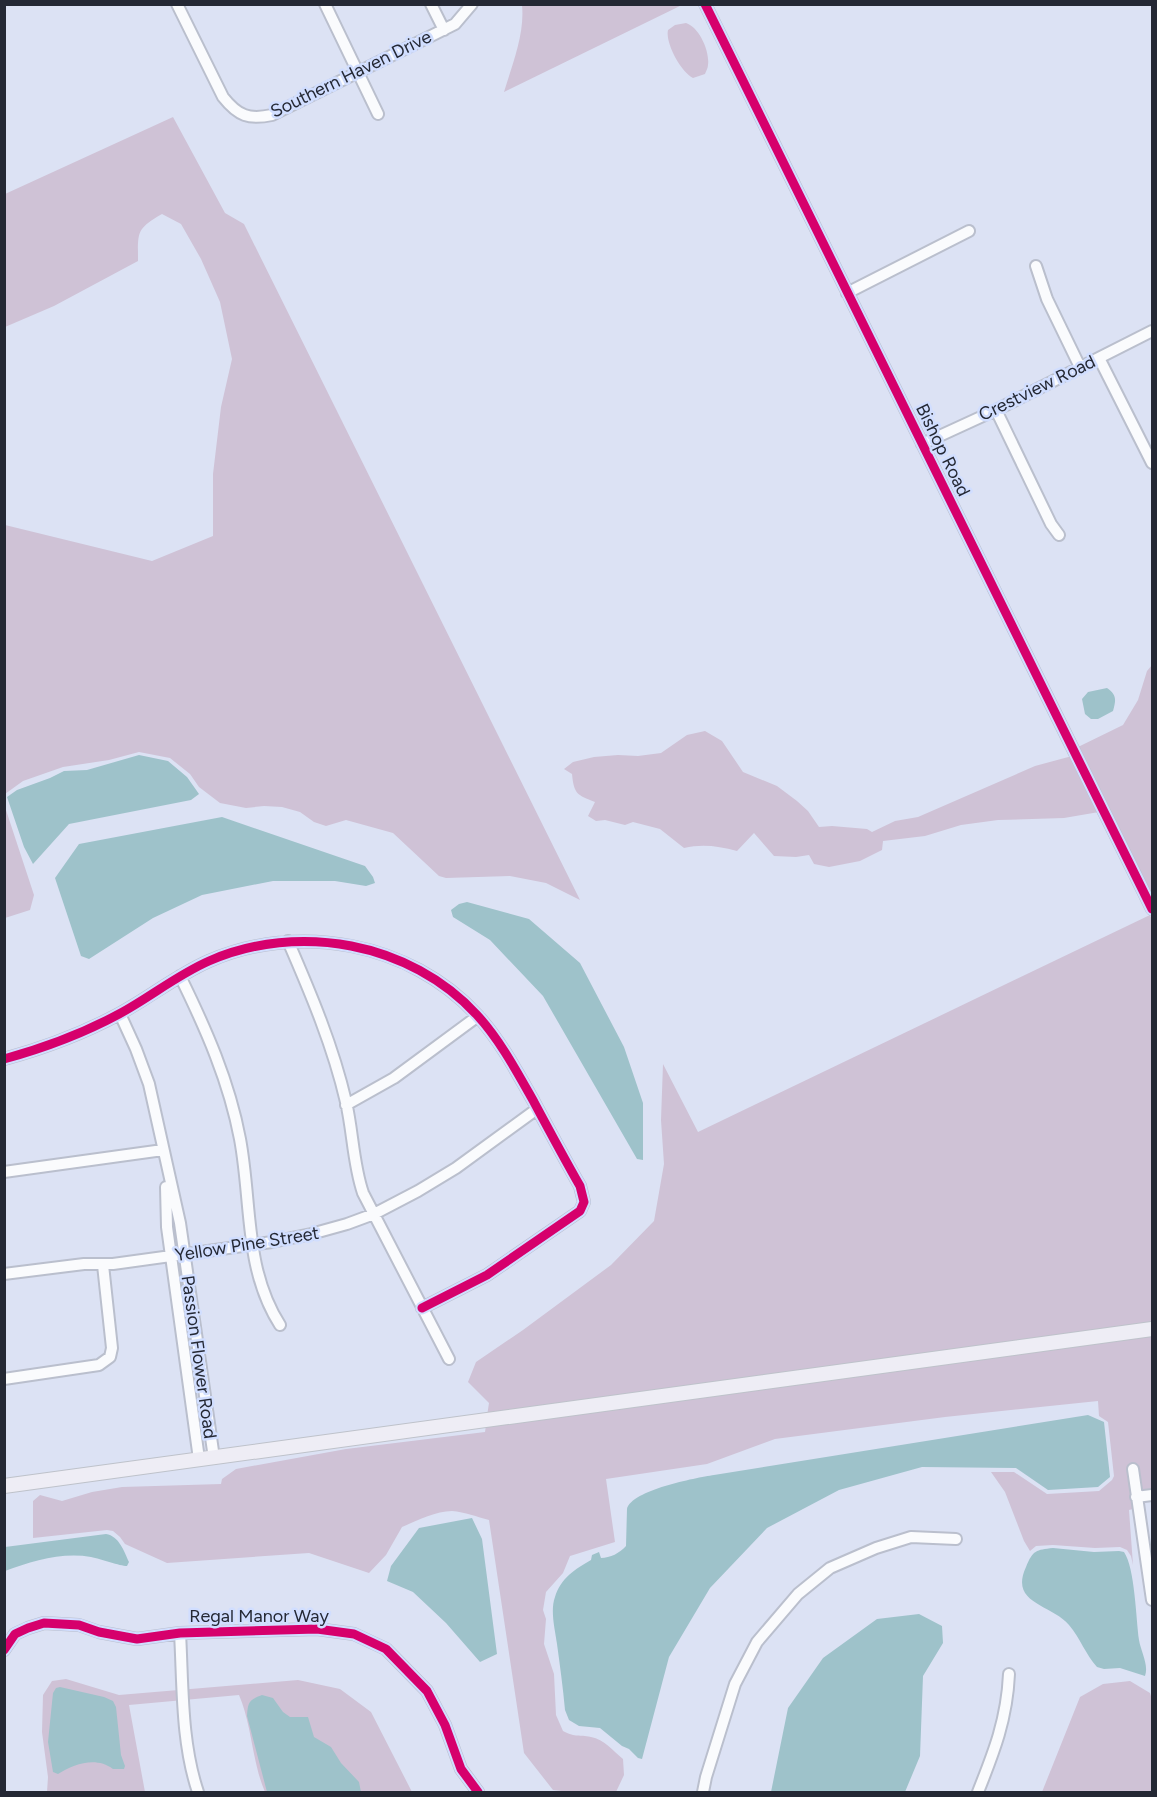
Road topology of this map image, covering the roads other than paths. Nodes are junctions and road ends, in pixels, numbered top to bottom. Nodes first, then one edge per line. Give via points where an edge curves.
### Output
1 (177, 4) edge
2 (325, 4) edge
3 (431, 4) edge
4 (472, 4) edge
5 (705, 4) edge
6 (444, 30) junction
7 (358, 72) junction
8 (378, 114) dead end
9 (969, 231) dead end
10 (1035, 266) dead end
11 (847, 293) junction
12 (1152, 331) edge
13 (1099, 358) junction
14 (1080, 367) junction
15 (996, 410) junction
16 (922, 444) junction
17 (1152, 463) edge
18 (1059, 535) dead end
19 (1152, 909) edge
20 (288, 941) junction
21 (180, 976) junction
22 (120, 1014) junction
23 (478, 1016) junction
24 (4, 1059) edge
25 (346, 1105) junction
26 (537, 1109) junction
27 (163, 1150) junction
28 (4, 1172) edge
29 (374, 1214) junction
30 (253, 1245) junction
31 (184, 1254) junction
32 (171, 1256) junction
33 (103, 1265) junction
34 (4, 1274) edge
35 (422, 1308) junction
36 (280, 1325) dead end
37 (1152, 1329) edge
38 (449, 1359) dead end
39 (4, 1379) edge
40 (214, 1458) junction
41 (199, 1460) junction
42 (1133, 1469) dead end
43 (4, 1486) edge
44 (1152, 1495) edge
45 (1136, 1497) junction
46 (956, 1539) dead end
47 (1152, 1600) edge
48 (180, 1633) junction
49 (4, 1650) edge
50 (1009, 1674) dead end
51 (198, 1792) edge
52 (478, 1792) edge
53 (703, 1792) edge
54 (978, 1792) edge

1 - 7 street, Southern Haven Drive via 223,98 245,116 272,115
2 - 7 street
3 - 6 street
4 - 6 street, Southern Haven Drive via 455,24
5 - 11 street, Bishop Road
6 - 7 street, Southern Haven Drive
7 - 8 street
9 - 11 street
10 - 14 street
11 - 16 street, Bishop Road
12 - 13 street, Crestview Road
13 - 14 street, Crestview Road
13 - 17 street
14 - 15 street, Crestview Road
15 - 16 street, Crestview Road
15 - 18 street
16 - 19 street, Bishop Road
20 - 21 street via 223,955
20 - 23 street via 348,945 383,954 441,984
20 - 25 street via 322,1022
21 - 22 street
21 - 30 street via 213,1045 230,1097 243,1154
22 - 24 street via 56,1043
22 - 27 street, Passion Flower Road via 149,1084
23 - 25 street via 394,1078
23 - 26 street
25 - 29 street via 358,1177
26 - 29 street, Yellow Pine Street via 456,1168
26 - 35 street via 580,1186 584,1202 580,1211 487,1275
27 - 28 street
27 - 31 street, Passion Flower Road
27 - 32 street, Passion Flower Road
29 - 30 street, Yellow Pine Street via 311,1234
29 - 35 street
30 - 31 street, Yellow Pine Street
30 - 36 street via 265,1298
31 - 32 street, Yellow Pine Street
31 - 40 street, Passion Flower Road
32 - 33 street, Yellow Pine Street
32 - 41 street, Passion Flower Road
33 - 34 street, Yellow Pine Street
33 - 39 street via 110,1357 95,1366
35 - 38 street
37 - 40 main road
40 - 41 main road
41 - 43 main road
42 - 45 street
44 - 45 street
45 - 47 street
46 - 53 street via 911,1537 876,1548 830,1568 798,1594 757,1641 735,1684
48 - 49 street, Regal Manor Way via 137,1639 79,1625 45,1623 15,1634
48 - 51 street via 188,1752
48 - 52 street, Regal Manor Way via 316,1629 354,1634 386,1648 427,1691 461,1769
50 - 54 street via 1003,1724

